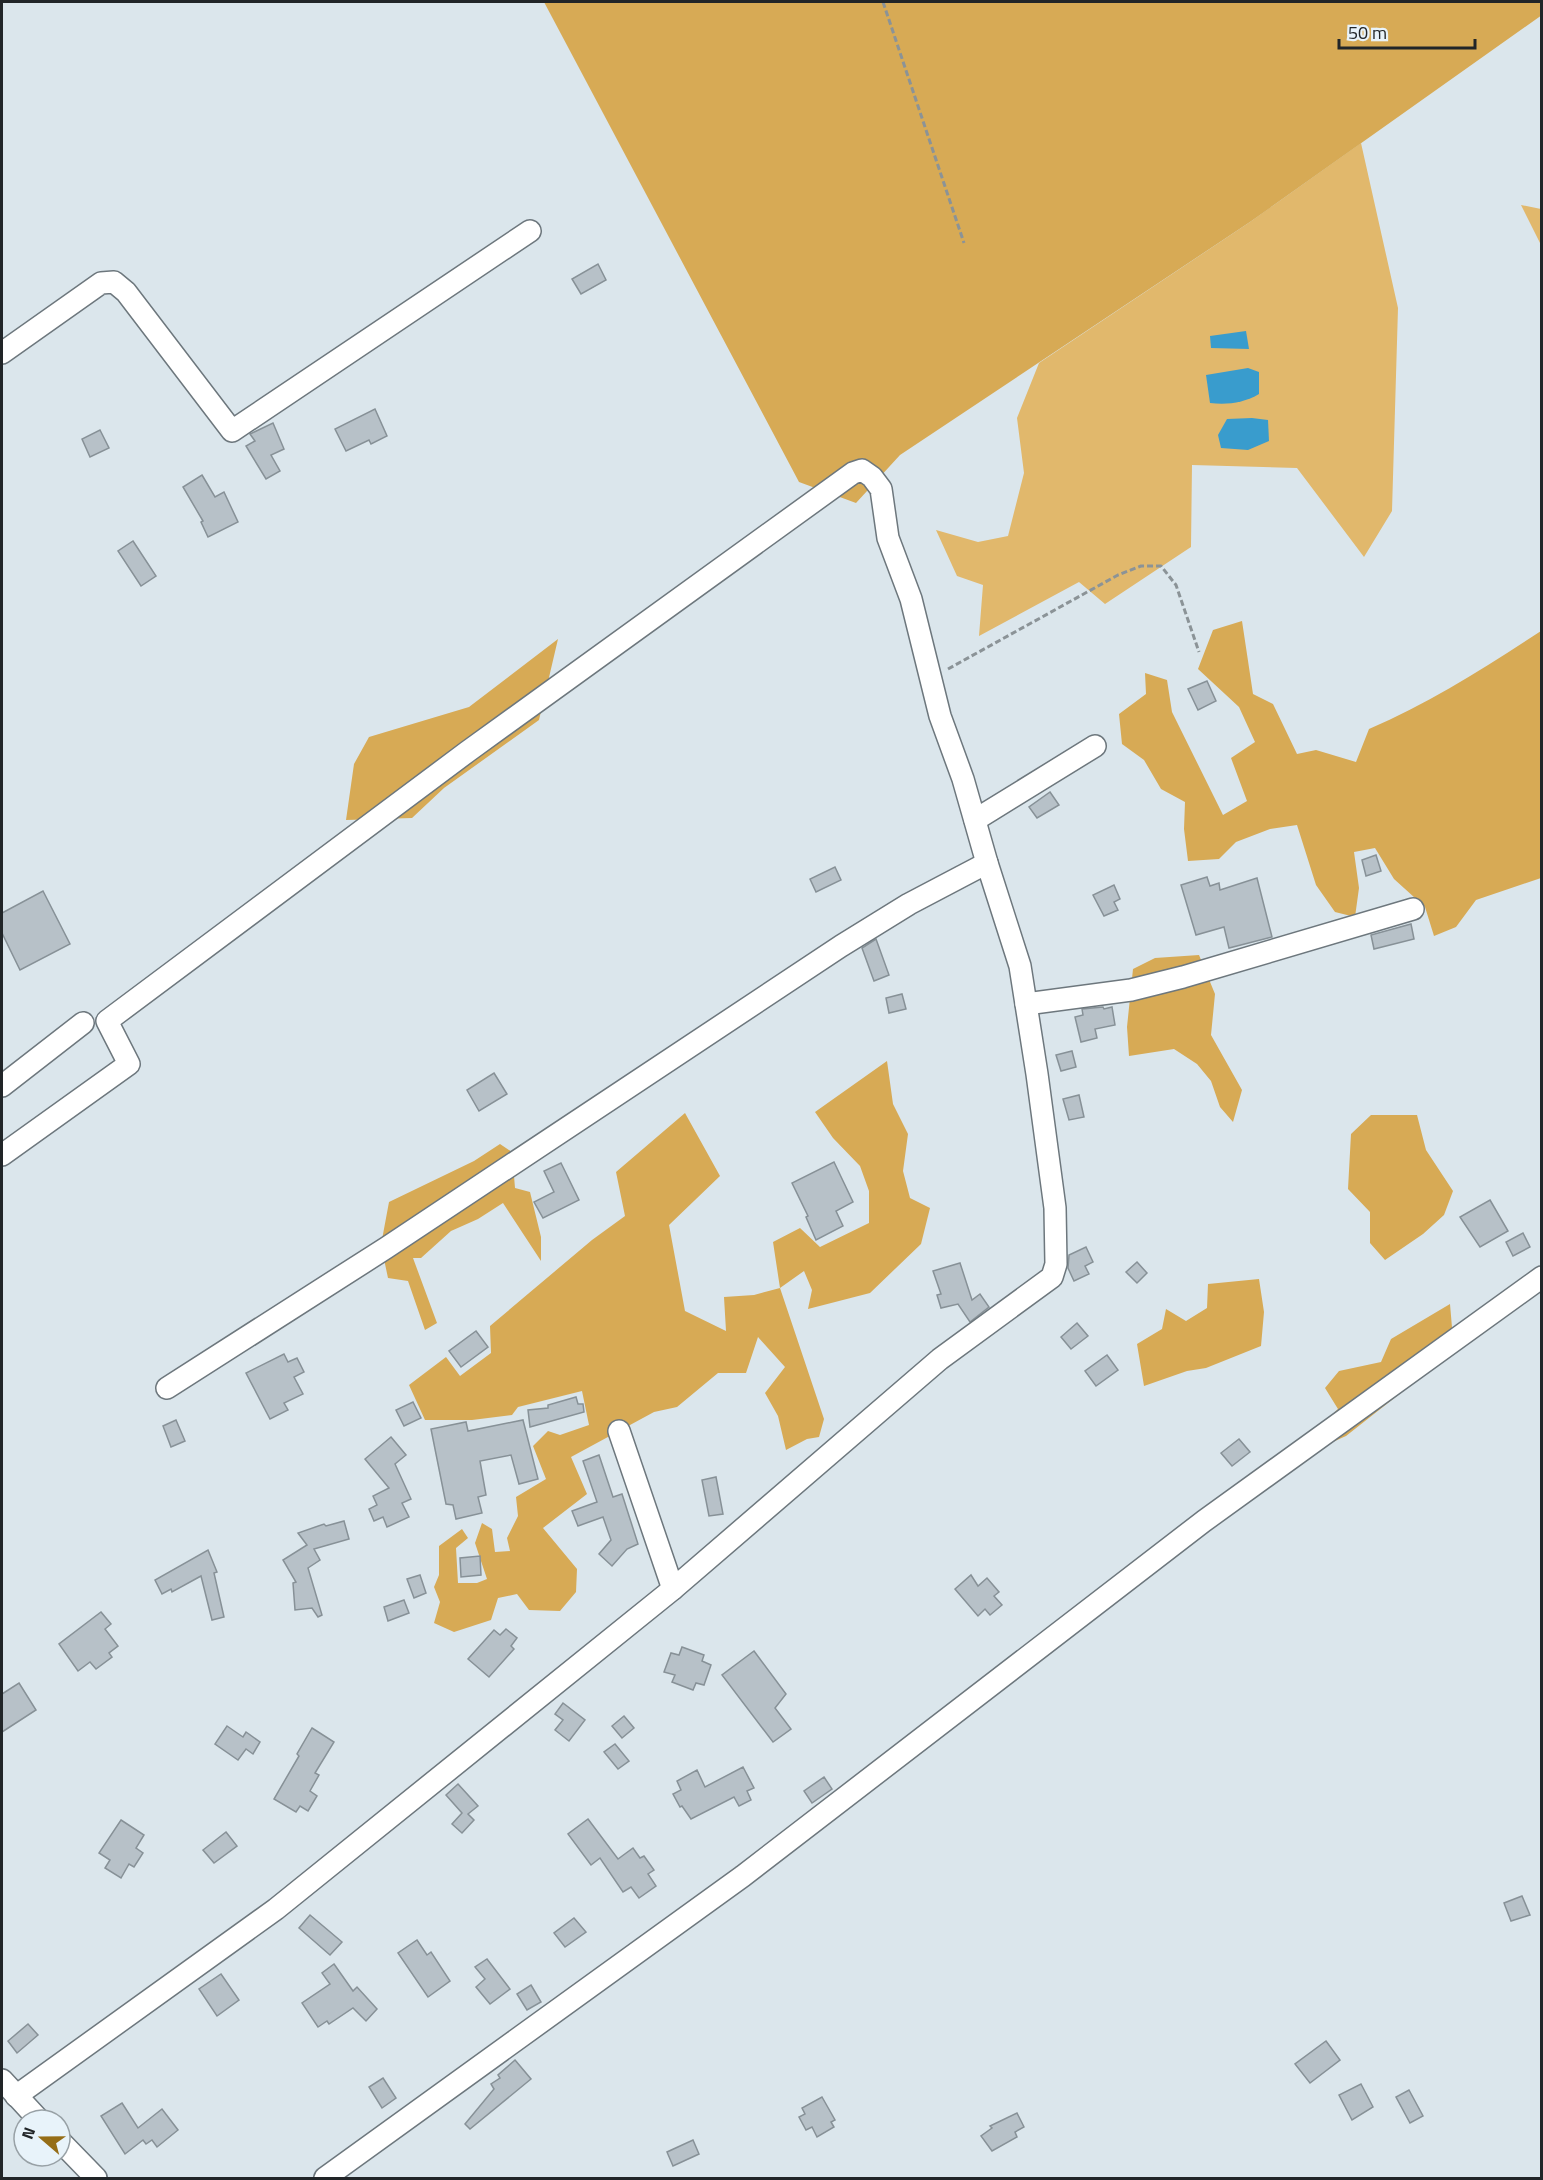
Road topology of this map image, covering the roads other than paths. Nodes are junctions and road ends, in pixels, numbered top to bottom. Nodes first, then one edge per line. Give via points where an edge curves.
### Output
1 (530, 231) dead end
2 (2, 353) edge
3 (1095, 746) dead end
4 (975, 820) junction
5 (987, 863) junction
6 (1413, 909) dead end
7 (1026, 1004) junction
8 (83, 1023) dead end
9 (2, 1086) edge
10 (2, 1155) edge
11 (1542, 1277) edge
12 (167, 1388) dead end
13 (620, 1431) dead end
14 (673, 1589) junction
15 (9, 2088) edge
16 (28, 2108) edge
17 (72, 2153) edge
18 (96, 2178) edge
19 (325, 2178) edge

1 - 2 street via 232,431 126,292 114,282 101,283
3 - 4 street
4 - 5 street
4 - 10 street via 940,716 911,599 888,538 881,489 862,470 853,473 477,745 107,1021 129,1064
5 - 7 street via 1020,966
5 - 12 street via 841,946 386,1248
6 - 7 street via 1173,980 1131,990
7 - 14 street via 1055,1208 1056,1264 1052,1277 939,1359
8 - 9 street
11 - 19 street via 1204,1521 743,1876
13 - 14 street
14 - 15 street via 276,1910
15 - 16 street
17 - 18 street

